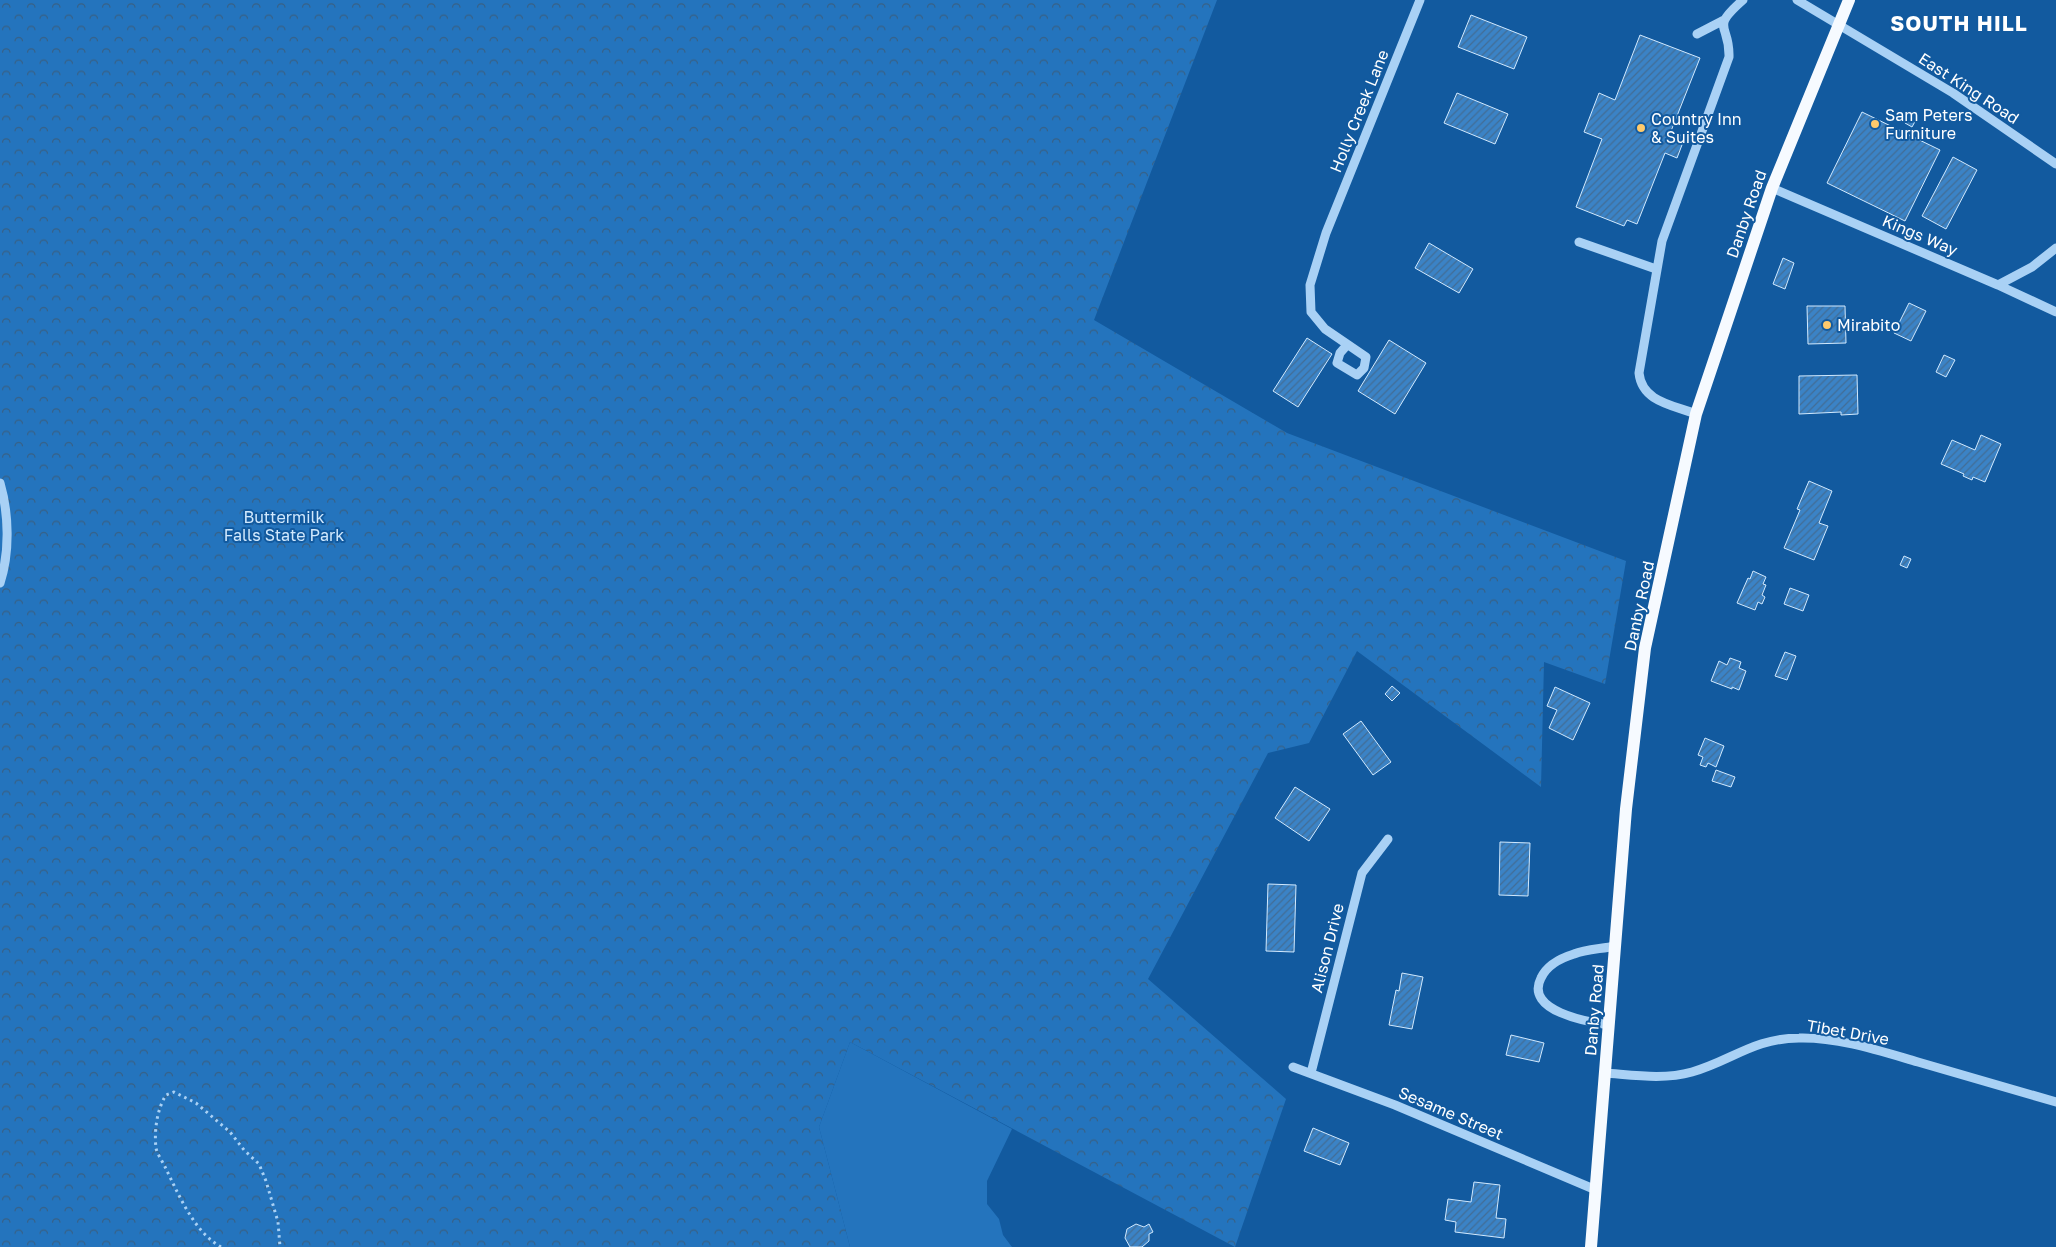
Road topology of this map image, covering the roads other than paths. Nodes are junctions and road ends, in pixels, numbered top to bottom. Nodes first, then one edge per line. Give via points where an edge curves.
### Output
1 (1420, 0) edge
2 (1743, 0) edge
3 (1797, 0) edge
4 (1849, 0) edge
5 (1724, 20) junction
6 (1838, 24) junction
7 (1697, 34) dead end
8 (2056, 164) edge
9 (1772, 188) junction
10 (1579, 242) dead end
11 (2056, 248) edge
12 (1656, 269) junction
13 (1998, 285) junction
14 (2056, 312) edge
15 (1347, 345) dead end
16 (1696, 414) junction
17 (0, 484) edge
18 (0, 582) edge
19 (1388, 839) dead end
20 (1615, 946) junction
21 (1608, 1025) junction
22 (1293, 1067) dead end
23 (1311, 1073) junction
24 (1605, 1074) junction
25 (2056, 1102) edge
26 (1596, 1190) junction
27 (1591, 1247) edge

1 - 15 street, Holly Creek Lane via 1326,233 1310,285 1311,312 1325,329
2 - 5 street
3 - 6 street, East King Road
4 - 6 main road, Danby Road
5 - 7 street
5 - 12 street via 1729,57 1662,241
6 - 8 street, East King Road via 1953,93
6 - 9 main road, Danby Road
9 - 13 street, Kings Way
9 - 16 main road, Danby Road
10 - 12 street
11 - 13 street via 2032,267
12 - 16 street via 1640,380 1650,396
13 - 14 street, Kings Way
16 - 20 main road, Danby Road via 1646,648 1626,809
17 - 18 street via 7,532 4,572
19 - 23 street, Alison Drive via 1362,873
20 - 21 main road, Danby Road
20 - 21 street via 1575,953 1558,960 1545,970 1539,981 1538,993 1544,1002 1559,1012 1578,1020
21 - 24 main road, Danby Road
22 - 23 street, Sesame Street
23 - 26 street, Sesame Street
24 - 25 street, Tibet Drive via 1660,1076 1686,1073 1752,1046 1800,1038 1829,1040 1878,1051
24 - 26 main road, Danby Road
26 - 27 main road, Danby Road

